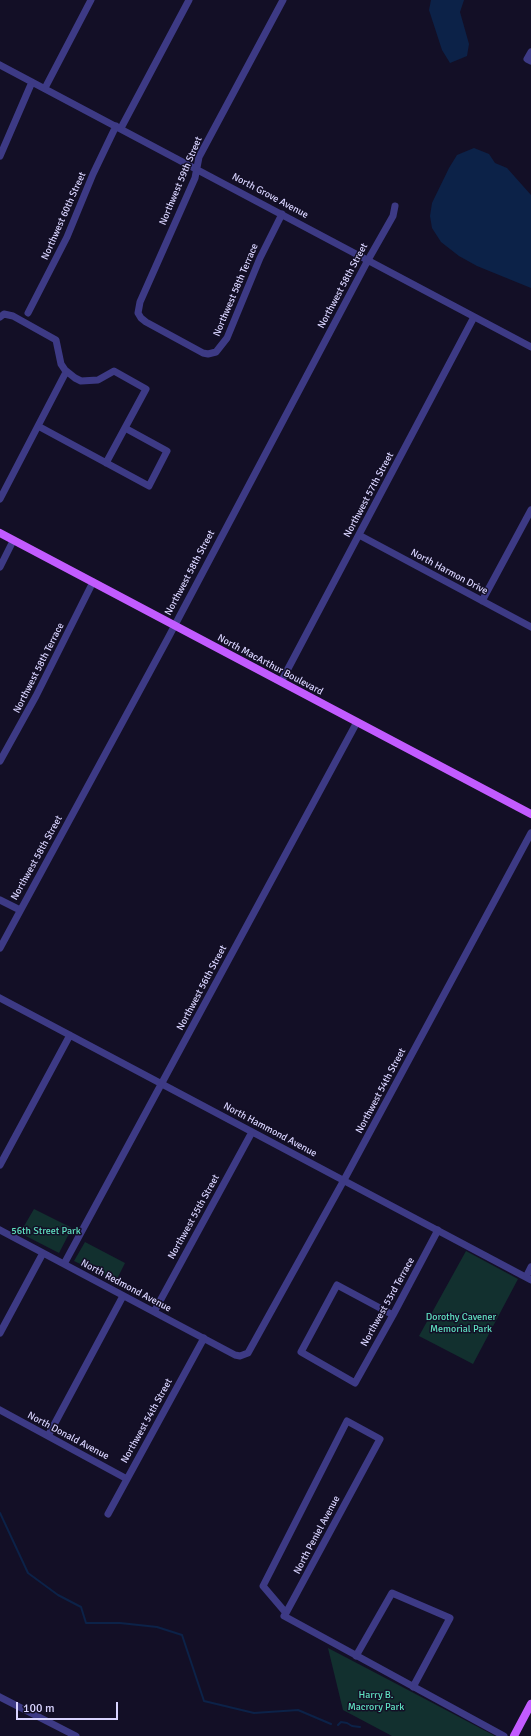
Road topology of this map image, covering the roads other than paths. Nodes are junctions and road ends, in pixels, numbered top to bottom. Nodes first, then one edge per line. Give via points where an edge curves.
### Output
1 (91, 0) edge
2 (189, 0) edge
3 (283, 0) edge
4 (531, 52) edge
5 (531, 61) edge
6 (0, 65) edge
7 (32, 82) junction
8 (45, 88) junction
9 (118, 127) junction
10 (0, 156) edge
11 (197, 169) junction
12 (395, 206) dead end
13 (282, 214) junction
14 (368, 260) junction
15 (28, 313) dead end
16 (0, 317) edge
17 (474, 317) junction
18 (174, 337) joint
19 (531, 347) edge
20 (66, 372) junction
21 (38, 426) junction
22 (125, 428) junction
23 (106, 463) junction
24 (0, 499) edge
25 (531, 510) edge
26 (0, 533) edge
27 (359, 535) junction
28 (13, 541) junction
29 (0, 567) edge
30 (93, 582) junction
31 (482, 601) junction
32 (174, 626) junction
33 (531, 627) edge
34 (281, 682) junction
35 (357, 722) junction
36 (0, 761) edge
37 (531, 814) edge
38 (531, 833) edge
39 (0, 900) edge
40 (20, 910) junction
41 (0, 948) edge
42 (0, 998) edge
43 (70, 1035) junction
44 (162, 1083) junction
45 (252, 1132) junction
46 (0, 1165) edge
47 (344, 1180) junction
48 (0, 1230) edge
49 (438, 1230) junction
50 (44, 1253) junction
51 (64, 1264) junction
52 (531, 1267) edge
53 (528, 1278) edge
54 (123, 1296) junction
55 (154, 1312) junction
56 (393, 1315) junction
57 (0, 1333) edge
58 (204, 1338) junction
59 (244, 1355) joint
60 (0, 1410) edge
61 (48, 1436) junction
62 (127, 1478) junction
63 (108, 1514) dead end
64 (286, 1612) junction
65 (356, 1656) junction
66 (413, 1687) junction
67 (0, 1697) edge
68 (531, 1704) edge
69 (517, 1735) edge
70 (76, 1736) edge
71 (504, 1736) edge

1 - 8 street
2 - 9 street, Northwest 60th Street
3 - 11 street, Northwest 59th Street via 199,157
4 - 5 street via 528,59
6 - 7 street, North Grove Avenue
7 - 8 street, North Grove Avenue
7 - 10 street
8 - 9 street, North Grove Avenue
9 - 11 street, North Grove Avenue
9 - 15 street, Northwest 60th Street via 93,174 67,237
11 - 13 street, North Grove Avenue
11 - 18 street, Northwest 59th Street via 138,307 138,313 146,322
12 - 14 street, Northwest 58th Street via 393,216
13 - 14 street, North Grove Avenue
13 - 18 street, Northwest 58th Terrace via 220,349 208,354
14 - 17 street, North Grove Avenue
14 - 32 street, Northwest 58th Street
16 - 20 street via 4,314 13,316 56,340 61,364
17 - 19 street, North Grove Avenue
17 - 27 street, Northwest 57th Street
20 - 21 street
20 - 22 street via 89,382 114,371 146,389
21 - 23 street
21 - 24 street
22 - 23 street
22 - 23 street via 167,451 149,486
25 - 31 street
26 - 28 main road, North MacArthur Boulevard
27 - 31 street, North Harmon Drive
27 - 34 street, Northwest 57th Street
28 - 29 street
28 - 30 main road, North MacArthur Boulevard
30 - 32 main road, North MacArthur Boulevard
30 - 36 street, Northwest 58th Terrace
31 - 33 street, North Harmon Drive
32 - 34 main road, North MacArthur Boulevard
32 - 40 street, Northwest 58th Street
34 - 35 main road, North MacArthur Boulevard
35 - 37 main road, North MacArthur Boulevard
35 - 44 street, Northwest 56th Street
38 - 47 street, Northwest 54th Street
39 - 40 street
40 - 41 street, Northwest 58th Street
42 - 43 street, North Hammond Avenue
43 - 44 street, North Hammond Avenue
43 - 46 street
44 - 45 street, North Hammond Avenue
44 - 51 street, Northwest 56th Street
45 - 47 street, North Hammond Avenue
45 - 55 street, Northwest 55th Street
47 - 49 street, North Hammond Avenue
47 - 59 street, Northwest 54th Street via 252,1349
48 - 50 street, North Redmond Avenue
49 - 53 street, North Hammond Avenue
49 - 56 street, Northwest 53rd Terrace
50 - 51 street, North Redmond Avenue
50 - 57 street
51 - 54 street, North Redmond Avenue
52 - 53 street
54 - 55 street, North Redmond Avenue
54 - 61 street
55 - 58 street, North Redmond Avenue
56 - 56 street, Northwest 53rd Terrace via 355,1383 301,1352 336,1285
58 - 59 street, North Redmond Avenue via 235,1354
58 - 62 street, Northwest 54th Street
60 - 61 street, North Donald Avenue
61 - 62 street, North Donald Avenue
62 - 63 street, Northwest 54th Street
64 - 64 street, North Peniel Avenue via 380,1439 348,1421 263,1586
64 - 65 street via 284,1616
65 - 66 street
65 - 66 street via 392,1593 450,1618
66 - 71 street
67 - 70 street
68 - 69 main road

